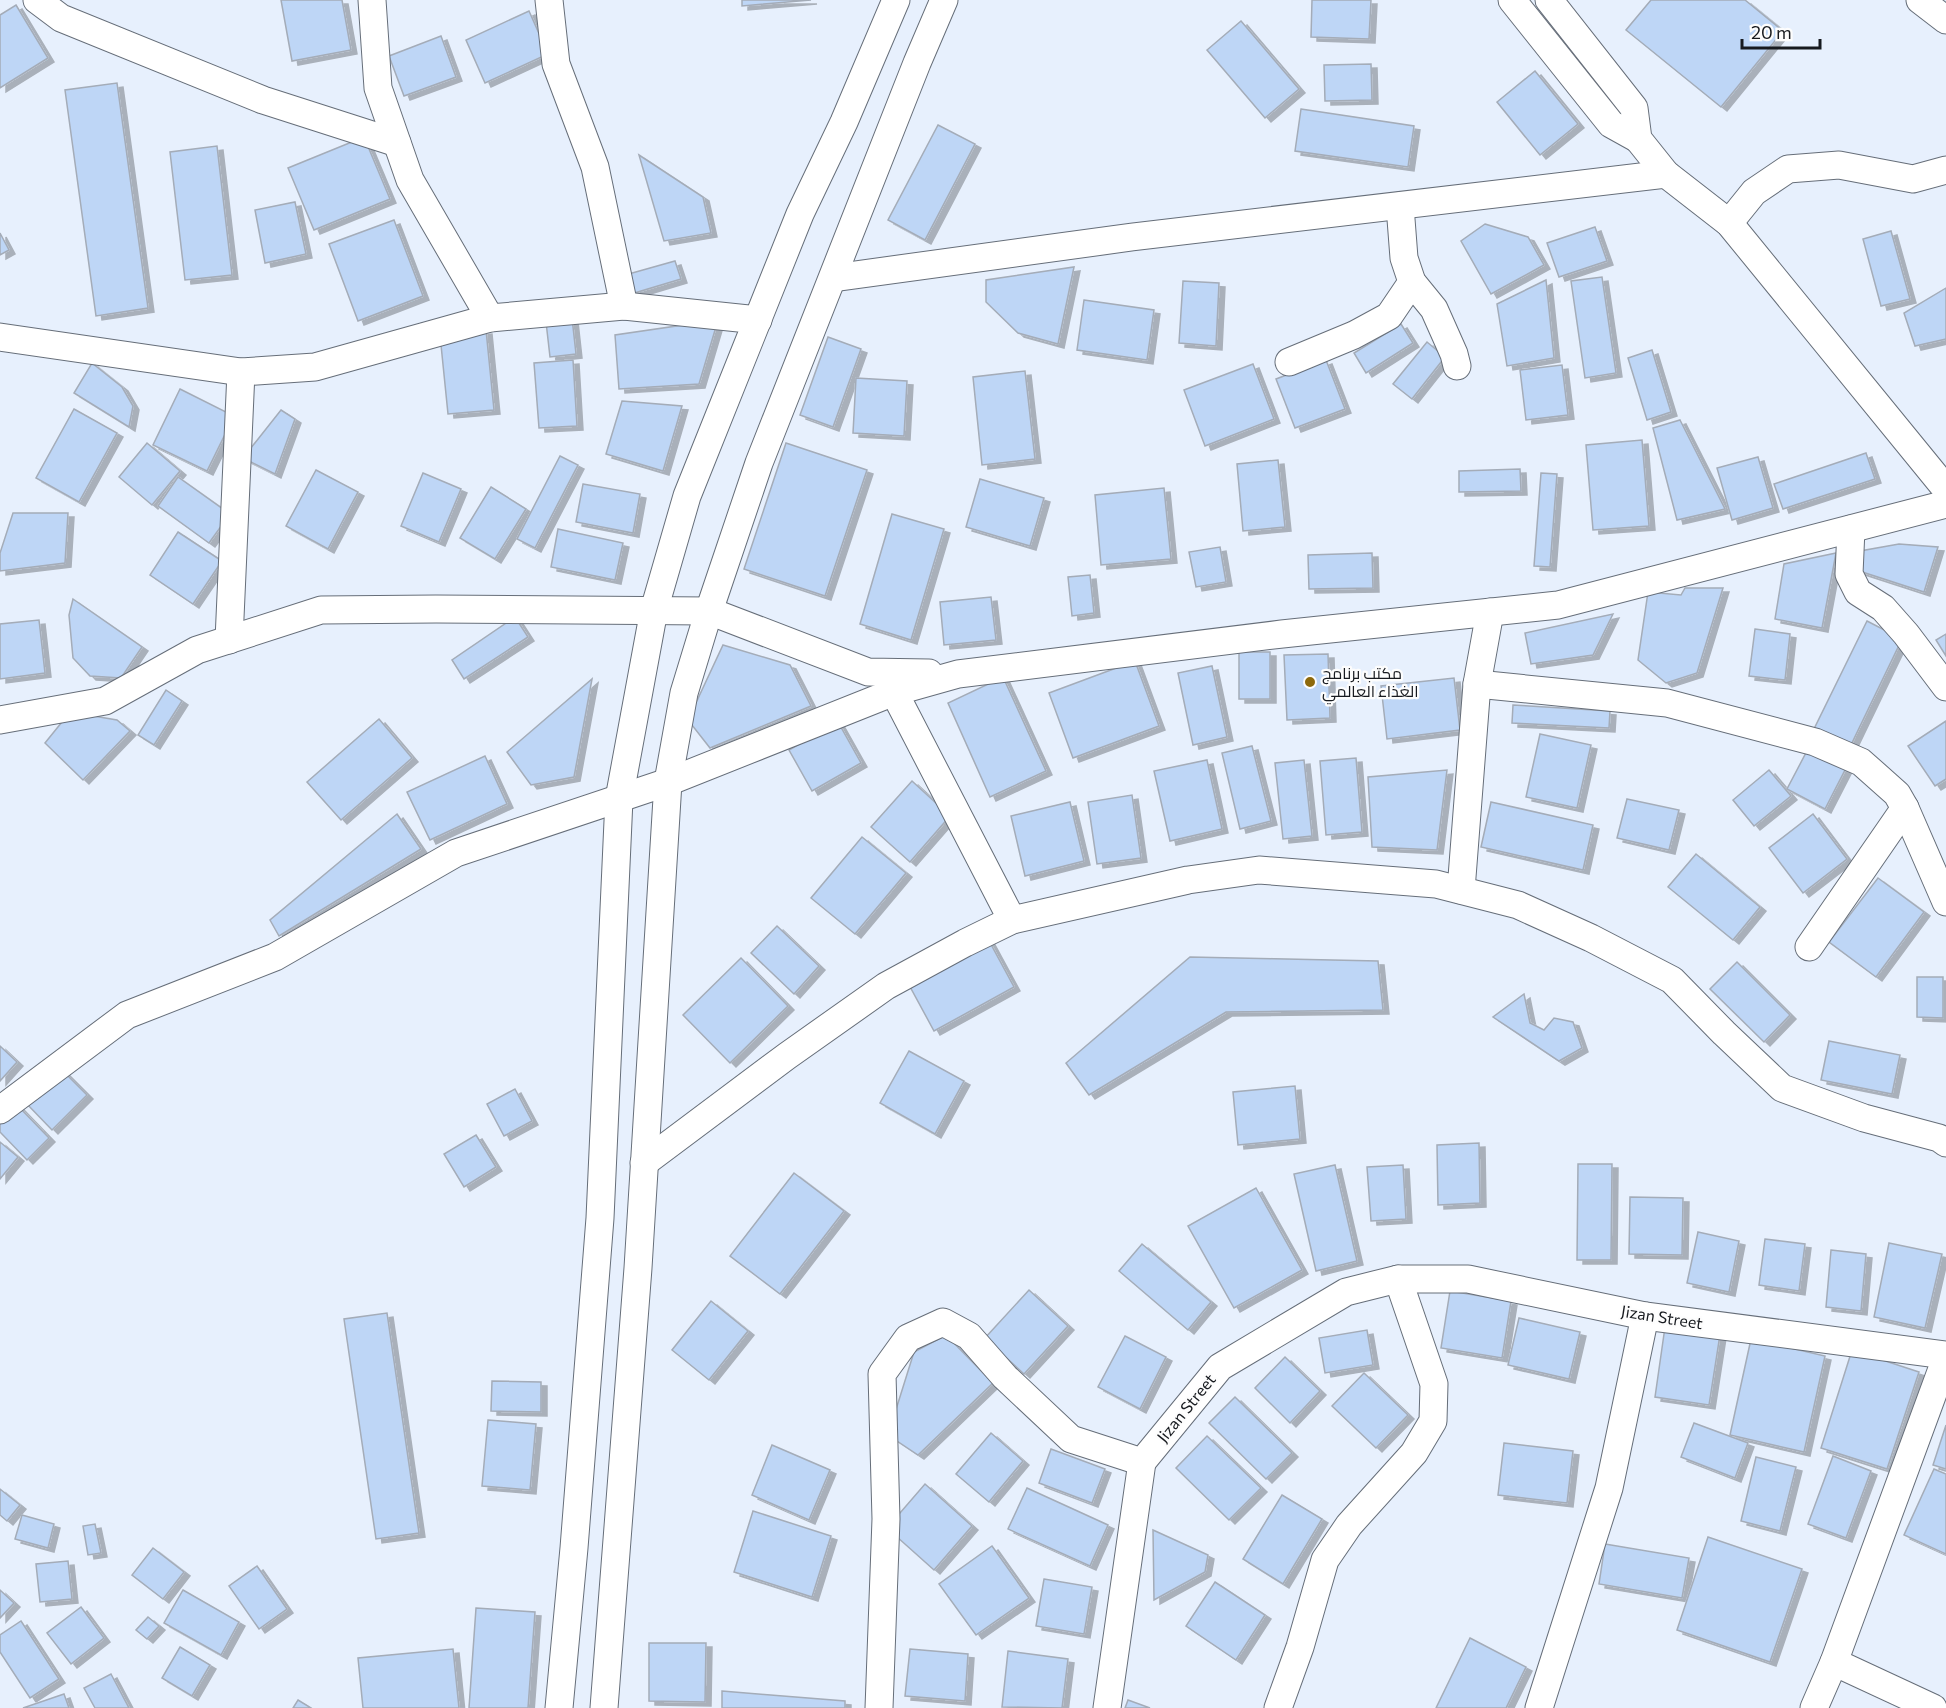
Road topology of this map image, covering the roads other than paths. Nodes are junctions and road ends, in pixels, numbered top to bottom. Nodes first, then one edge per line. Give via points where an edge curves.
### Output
1 (37, 0) edge
2 (372, 0) edge
3 (549, 0) edge
4 (896, 0) edge
5 (944, 0) edge
6 (1512, 0) edge
7 (1549, 0) edge
8 (1920, 0) edge
9 (1946, 20) edge
10 (1638, 139) junction
11 (397, 143) junction
12 (1946, 170) edge
13 (1666, 174) junction
14 (1400, 206) junction
15 (1729, 223) junction
16 (833, 278) junction
17 (1412, 282) junction
18 (624, 306) junction
19 (490, 318) junction
20 (758, 320) junction
21 (0, 337) edge
22 (1289, 362) dead end
23 (1457, 366) dead end
24 (241, 372) junction
25 (1946, 489) edge
26 (1946, 504) edge
27 (1851, 529) junction
28 (654, 610) junction
29 (709, 610) junction
30 (1490, 612) junction
31 (229, 640) junction
32 (958, 674) junction
33 (1477, 684) junction
34 (1946, 687) edge
35 (894, 692) junction
36 (0, 720) edge
37 (668, 782) junction
38 (619, 799) junction
39 (1905, 808) junction
40 (1461, 891) junction
41 (1946, 902) edge
42 (1012, 920) junction
43 (1809, 947) dead end
44 (0, 1110) edge
45 (1946, 1143) edge
46 (644, 1163) junction
47 (1398, 1279) junction
48 (1645, 1316) junction
49 (1946, 1357) edge
50 (1142, 1462) junction
51 (1834, 1662) junction
52 (559, 1708) edge
53 (604, 1708) edge
54 (879, 1708) edge
55 (1107, 1708) edge
56 (1278, 1708) edge
57 (1539, 1708) edge
58 (1814, 1708) edge
59 (1933, 1708) edge

1 - 11 street via 61,18 263,100
2 - 11 street via 378,88
3 - 18 street via 556,64 595,167
4 - 20 street via 800,214
5 - 16 street
6 - 10 street via 1611,124
7 - 10 street via 1634,108
8 - 9 street
10 - 13 street
11 - 19 street via 410,180
12 - 15 street via 1912,179 1839,165 1788,169 1754,192
13 - 14 street
13 - 15 street
14 - 16 street via 1132,237
14 - 17 street via 1404,258
15 - 25 street
16 - 29 street via 759,463
17 - 22 street via 1389,316
17 - 23 street via 1434,309
18 - 19 street
18 - 20 street
19 - 24 street via 315,367
20 - 28 street via 687,496
21 - 24 street
24 - 31 street
26 - 27 street
27 - 30 street via 1558,605
27 - 34 street via 1849,574 1858,592 1883,608
28 - 29 street
28 - 31 street via 321,610
28 - 38 street
29 - 32 street via 868,672
29 - 37 street via 684,693
30 - 32 street
30 - 33 street
31 - 36 street via 197,650 105,701
32 - 35 street
33 - 39 street via 1667,703 1815,742 1861,762 1897,794
33 - 40 street
35 - 37 street
35 - 42 street
37 - 38 street
37 - 46 street
38 - 44 street via 456,853 275,957 127,1015
38 - 52 street via 600,1218
39 - 41 street
39 - 43 street
40 - 42 street via 1436,884 1259,870 1188,880
40 - 45 street via 1518,905 1672,980 1782,1088
42 - 46 street via 886,986
46 - 53 street
47 - 48 street, Jizan Street via 1468,1279
47 - 50 street, Jizan Street via 1346,1292 1220,1367
47 - 56 street via 1434,1384 1433,1421 1414,1453 1349,1525 1325,1560
48 - 49 street, Jizan Street
48 - 57 street via 1609,1488
49 - 51 street
50 - 54 street via 1071,1439 1005,1377 969,1335 943,1323 908,1338 882,1374 886,1520
50 - 55 street
51 - 58 street
51 - 59 street

